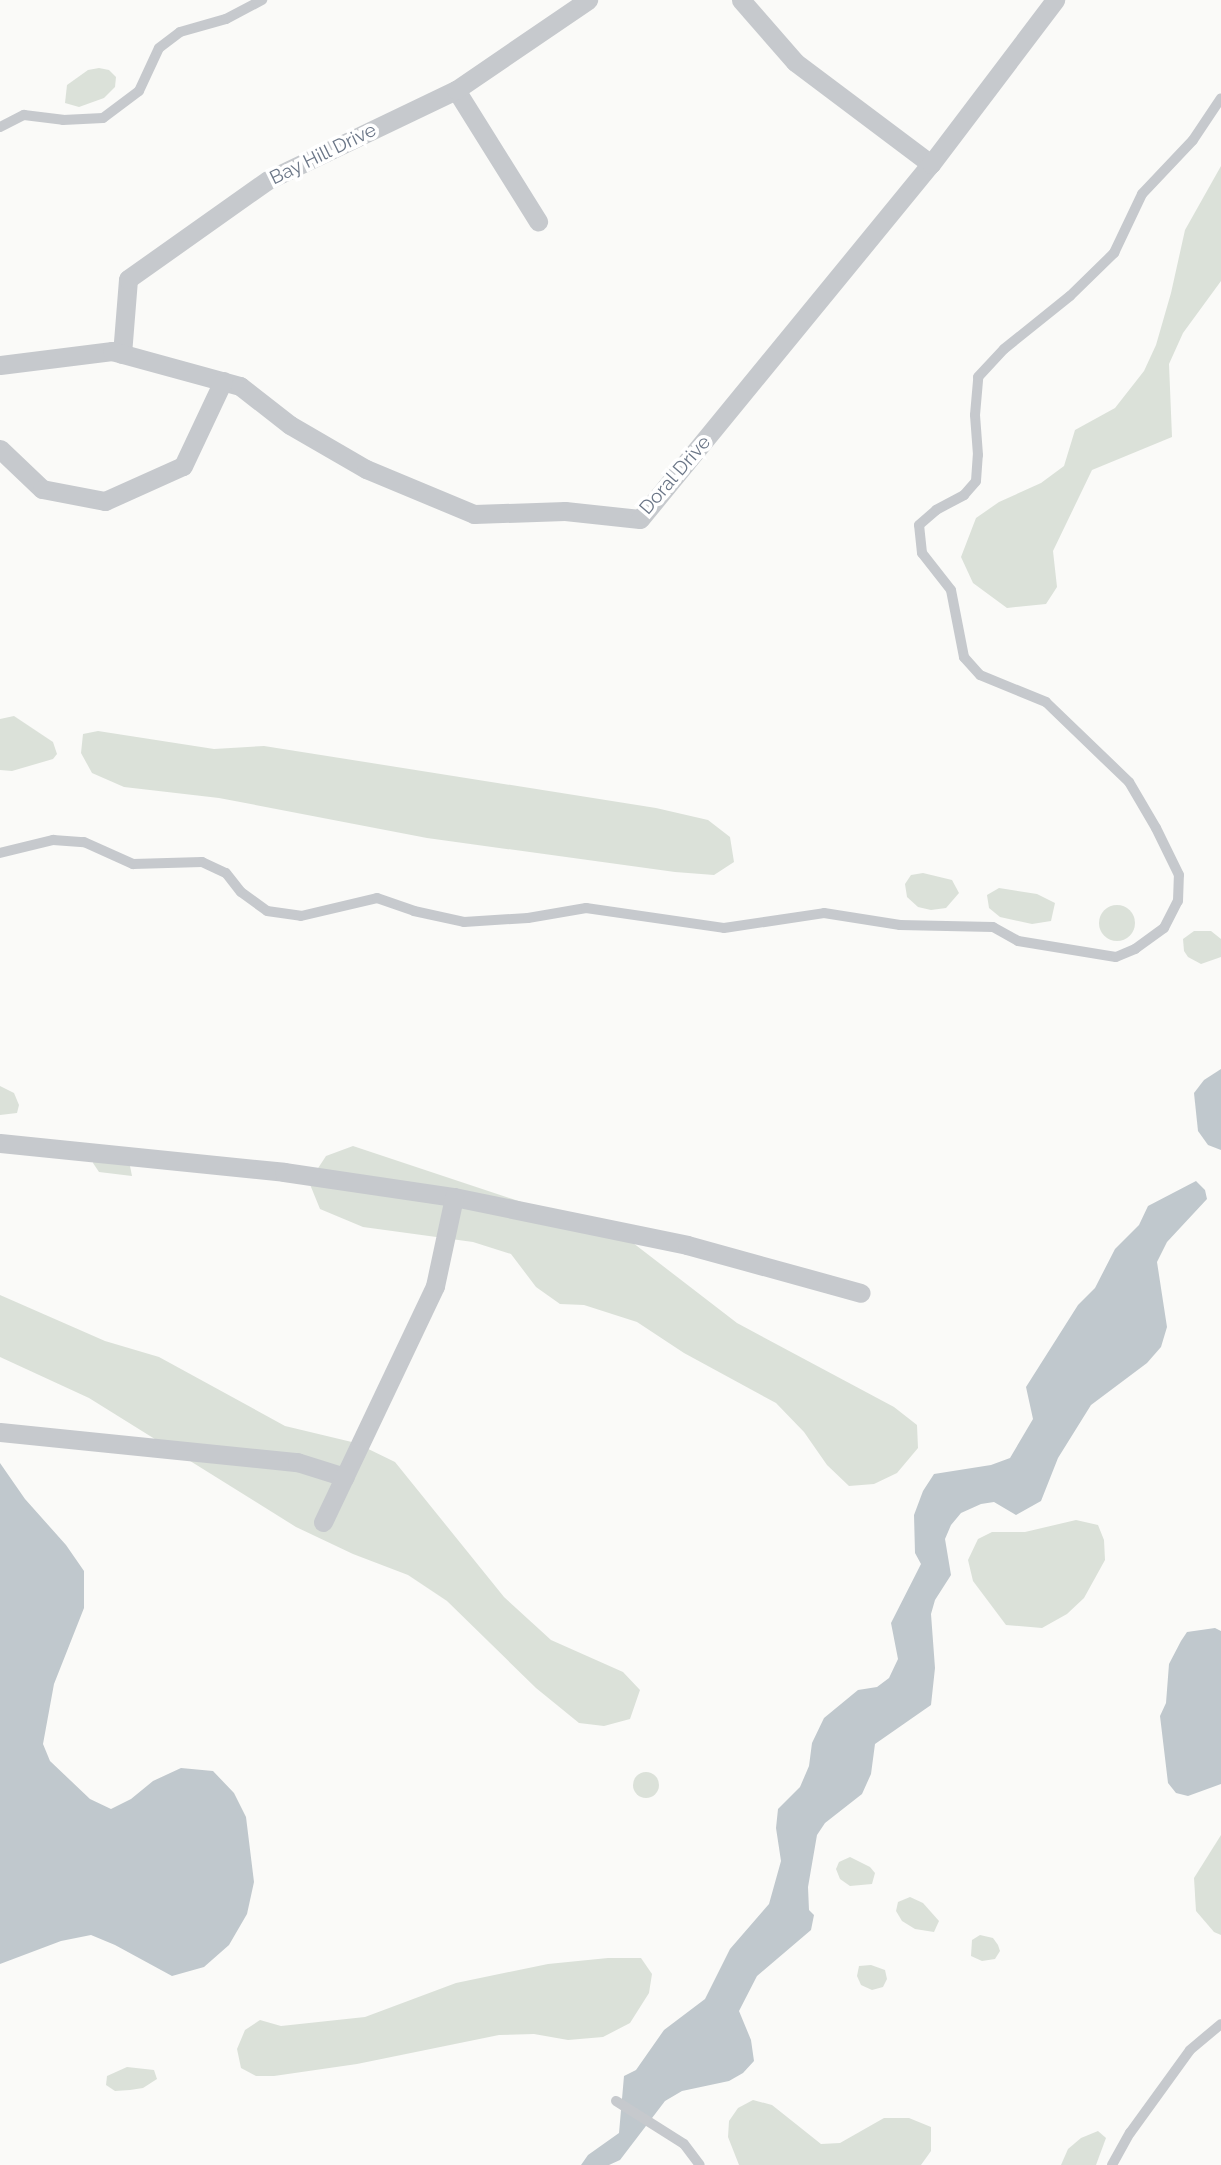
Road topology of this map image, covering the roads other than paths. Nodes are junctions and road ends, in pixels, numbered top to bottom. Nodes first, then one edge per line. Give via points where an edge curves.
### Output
1 (262, 0) edge
2 (588, 0) edge
3 (741, 0) edge
4 (1055, 0) edge
5 (456, 90) junction
6 (1221, 98) edge
7 (0, 127) edge
8 (932, 164) junction
9 (538, 221) dead end
10 (122, 354) junction
11 (0, 365) edge
12 (223, 381) junction
13 (0, 449) edge
14 (0, 853) edge
15 (0, 1143) edge
16 (454, 1197) junction
17 (861, 1293) dead end
18 (0, 1432) edge
19 (345, 1477) junction
20 (323, 1522) dead end
21 (1221, 2024) edge
22 (616, 2101) dead end
23 (699, 2165) edge
24 (1112, 2165) edge

1 - 7 lane via 226,19 180,32 159,48 139,92 103,118 63,120 24,115
2 - 5 street, Bay Hill Drive
3 - 8 street via 795,62
4 - 8 street, Doral Drive
5 - 9 street
5 - 10 street, Bay Hill Drive via 268,180 128,279
6 - 14 lane via 1193,140 1142,194 1114,253 978,377 976,481 964,495 919,525 922,552 951,590 964,657 980,675 1046,702 1129,782 1156,828 1179,875 1178,901 1164,929 1135,949 1116,957 1018,941 993,928 900,925 824,913 724,928 586,908 464,922 377,898 301,916 267,911 241,892 226,873 202,862 133,864 84,842 53,839
8 - 12 street, Doral Drive via 640,519 565,511 474,514 366,469 290,425 240,386
10 - 11 street, Doral Drive
10 - 12 street, Doral Drive
12 - 13 street via 183,466 105,501 42,489
15 - 16 street via 284,1172
16 - 17 street via 687,1245
16 - 19 street via 435,1286
18 - 19 street via 297,1462
19 - 20 street
21 - 24 lane via 1190,2050
22 - 23 lane via 684,2144

